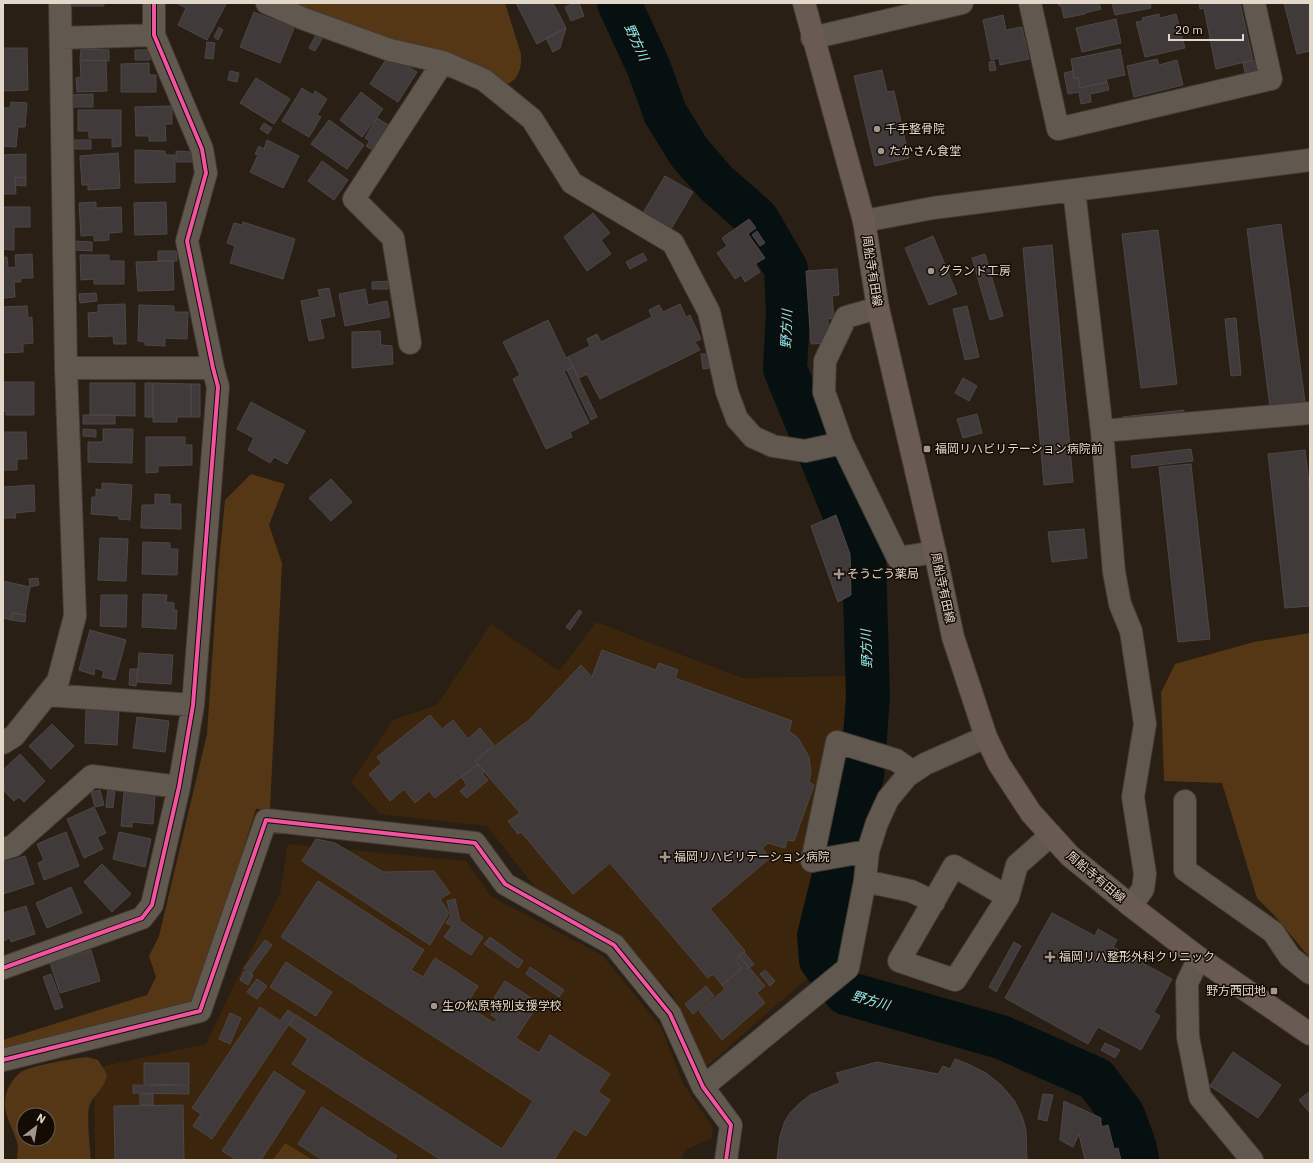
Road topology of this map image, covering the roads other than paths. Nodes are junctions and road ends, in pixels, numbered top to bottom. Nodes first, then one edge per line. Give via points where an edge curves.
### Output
1 (60, 3) edge
2 (154, 3) edge
3 (267, 3) edge
4 (804, 3) edge
5 (962, 3) edge
6 (1030, 3) edge
7 (1254, 3) edge
8 (154, 35) junction
9 (61, 38) junction
10 (812, 38) junction
11 (443, 62) junction
12 (1310, 160) edge
13 (1074, 190) junction
14 (864, 221) junction
15 (878, 308) junction
16 (410, 343) dead end
17 (66, 368) junction
18 (213, 368) junction
19 (1310, 414) edge
20 (1102, 431) junction
21 (842, 442) junction
22 (935, 552) junction
23 (47, 696) junction
24 (192, 705) junction
25 (986, 737) junction
26 (3, 743) edge
27 (904, 766) junction
28 (180, 787) junction
29 (1185, 801) dead end
30 (1051, 836) junction
31 (3, 849) edge
32 (868, 851) junction
33 (865, 881) junction
34 (1008, 897) junction
35 (934, 902) junction
36 (1130, 906) junction
37 (1199, 958) junction
38 (3, 968) edge
39 (1310, 973) edge
40 (1310, 1034) edge
41 (3, 1060) edge
42 (702, 1087) junction
43 (726, 1160) edge
44 (1252, 1160) edge

1 - 9 street
2 - 8 street
3 - 11 street via 390,50
4 - 10 main road, 周船寺有田線
5 - 10 street
6 - 7 street via 1058,129 1271,79
8 - 9 street
8 - 18 street via 202,149 206,173 187,241
9 - 17 street
10 - 14 main road, 周船寺有田線
11 - 16 street via 354,198 393,238
11 - 21 street via 484,80 532,119 572,183 674,242 709,312 727,392 737,419 753,437 773,446 805,451
12 - 13 street
13 - 14 street via 933,208
13 - 20 street
14 - 15 main road, 周船寺有田線
15 - 21 street via 846,317 825,361 824,392
15 - 22 main road, 周船寺有田線
17 - 18 street
17 - 23 street via 75,616 58,681
18 - 24 street via 218,387
19 - 20 street
20 - 36 street via 1114,572 1120,604 1131,630 1145,724 1132,797 1145,874 1143,889
21 - 22 street via 898,558
22 - 25 main road, 周船寺有田線 via 953,637
23 - 24 street
23 - 26 street via 14,736
24 - 28 street
25 - 27 street via 925,764
25 - 30 main road, 周船寺有田線 via 999,764
27 - 32 street via 907,776 888,799
27 - 32 street via 837,742 812,861
28 - 31 street via 92,776 13,846
28 - 38 street via 152,905 142,918
29 - 39 street via 1185,870 1273,932 1290,957
30 - 34 street via 1017,865
30 - 36 main road, 周船寺有田線 via 1070,856
32 - 33 street
33 - 35 street via 911,891
33 - 42 street via 848,968
34 - 35 street via 954,866
34 - 35 street via 954,980 900,961
36 - 37 main road, 周船寺有田線
37 - 40 main road, 周船寺有田線
37 - 44 street via 1187,983 1188,1037 1200,1097
41 - 42 street via 200,1011 266,820 475,843 506,884 614,945 670,1014
42 - 43 street via 731,1125

